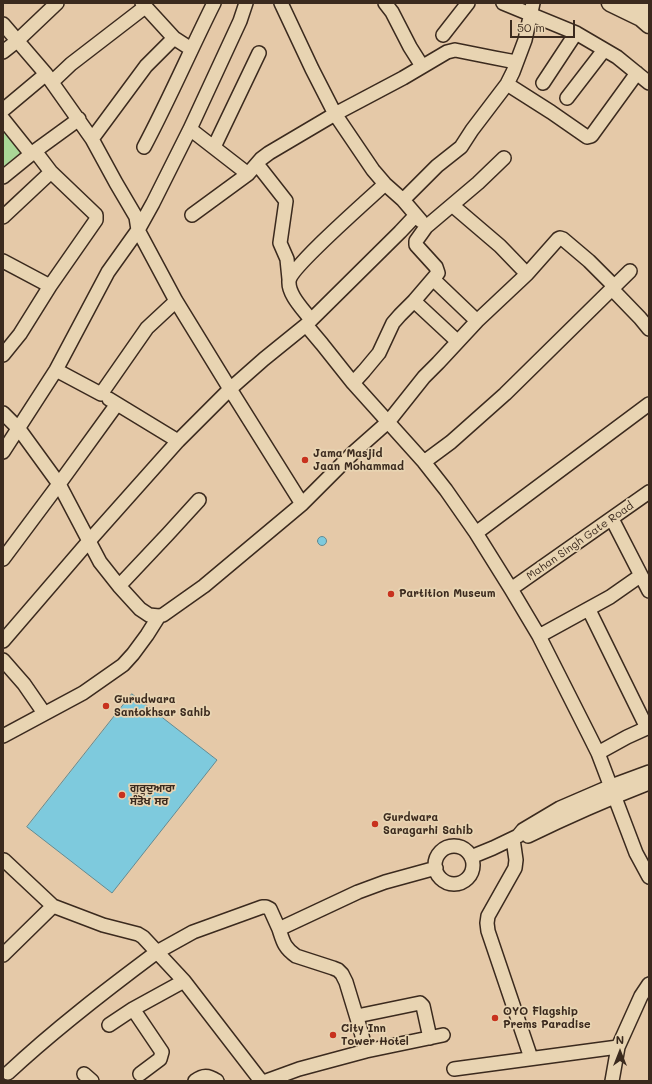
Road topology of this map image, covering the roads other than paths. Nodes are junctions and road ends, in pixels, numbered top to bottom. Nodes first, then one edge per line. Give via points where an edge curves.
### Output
1 (57, 3) edge
2 (214, 3) edge
3 (246, 3) edge
4 (281, 3) edge
5 (385, 3) edge
6 (468, 3) edge
7 (502, 3) edge
8 (610, 3) edge
9 (144, 5) edge
10 (532, 9) edge
11 (3, 24) edge
12 (649, 25) edge
13 (576, 33) junction
14 (443, 35) dead end
15 (174, 38) junction
16 (17, 41) junction
17 (191, 49) junction
18 (604, 50) junction
19 (3, 52) edge
20 (259, 53) dead end
21 (516, 62) junction
22 (422, 66) junction
23 (637, 73) junction
24 (49, 78) junction
25 (543, 83) dead end
26 (649, 83) edge
27 (507, 84) junction
28 (567, 98) dead end
29 (3, 110) edge
30 (336, 114) junction
31 (3, 119) edge
32 (79, 119) junction
33 (190, 129) junction
34 (92, 139) junction
35 (144, 147) dead end
36 (214, 147) junction
37 (33, 152) junction
38 (504, 158) dead end
39 (257, 164) junction
40 (51, 172) junction
41 (248, 174) junction
42 (3, 177) edge
43 (385, 184) junction
44 (403, 200) junction
45 (452, 204) junction
46 (192, 215) dead end
47 (416, 215) junction
48 (3, 217) edge
49 (426, 227) junction
50 (138, 230) junction
51 (3, 260) edge
52 (630, 270) dead end
53 (527, 274) junction
54 (289, 279) junction
55 (433, 279) junction
56 (50, 286) junction
57 (613, 288) junction
58 (176, 301) junction
59 (414, 301) junction
60 (477, 321) junction
61 (309, 323) junction
62 (649, 329) edge
63 (457, 341) junction
64 (3, 355) edge
65 (56, 370) junction
66 (353, 383) junction
67 (230, 389) junction
68 (101, 394) junction
69 (117, 404) junction
70 (649, 404) edge
71 (3, 413) edge
72 (389, 421) junction
73 (19, 429) junction
74 (178, 441) junction
75 (3, 452) edge
76 (424, 462) junction
77 (59, 484) junction
78 (649, 492) edge
79 (199, 500) dead end
80 (302, 504) junction
81 (612, 519) junction
82 (476, 534) junction
83 (89, 541) junction
84 (3, 559) edge
85 (640, 576) junction
86 (118, 586) junction
87 (512, 589) junction
88 (649, 591) edge
89 (589, 610) junction
90 (159, 616) junction
91 (539, 636) junction
92 (3, 642) edge
93 (3, 660) edge
94 (44, 713) junction
95 (648, 728) edge
96 (3, 736) edge
97 (598, 753) junction
98 (649, 772) edge
99 (649, 783) edge
100 (613, 791) junction
101 (516, 837) junction
102 (471, 857) junction
103 (3, 860) edge
104 (436, 868) junction
105 (647, 870) edge
106 (53, 906) junction
107 (279, 929) junction
108 (157, 952) junction
109 (3, 955) edge
110 (184, 981) junction
111 (649, 984) edge
112 (133, 1009) junction
113 (357, 1016) junction
114 (109, 1025) dead end
115 (444, 1035) dead end
116 (430, 1038) junction
117 (618, 1047) junction
118 (366, 1051) junction
119 (531, 1058) junction
120 (454, 1069) dead end
121 (8, 1073) dead end
122 (140, 1074) dead end
123 (195, 1081) edge
124 (216, 1081) edge
125 (261, 1081) edge
126 (266, 1081) edge
127 (612, 1081) edge

1 - 16 street
2 - 17 street
3 - 33 street
4 - 30 street
5 - 22 street
6 - 14 street
7 - 10 street
8 - 12 main road via 636,15
9 - 15 street
9 - 24 street via 71,64
10 - 13 street
10 - 21 street via 525,40
11 - 16 street
13 - 18 street
13 - 25 street
15 - 17 street
15 - 34 street via 146,66
16 - 19 street
16 - 24 street
17 - 35 street
18 - 23 street
18 - 28 street
20 - 36 street
21 - 22 street via 452,50
21 - 27 street
22 - 30 street
23 - 26 street
23 - 27 street via 589,137
24 - 29 street
24 - 32 street
27 - 44 street via 461,147 437,166
30 - 39 street via 269,153
30 - 43 street
31 - 37 street
32 - 34 street
32 - 37 street
33 - 36 street
33 - 50 street
34 - 50 street via 136,217
36 - 41 street
37 - 40 street
37 - 42 street
38 - 45 street
39 - 41 street
39 - 54 street via 286,201 280,243 287,259
40 - 48 street
40 - 56 street via 97,218
41 - 46 street
43 - 44 street
43 - 54 street via 303,261
44 - 47 street
45 - 49 street
45 - 53 street via 500,246
47 - 49 street
47 - 61 street
49 - 55 street via 416,245 437,269 438,273
50 - 58 street
50 - 65 street via 108,272
51 - 56 street
52 - 57 street
53 - 57 street via 556,241 562,238 589,260
53 - 60 street
54 - 61 street via 291,294
55 - 59 street
55 - 60 street
56 - 64 street via 20,334
57 - 62 street
57 - 76 street via 505,394 451,442
58 - 67 street
58 - 68 street via 147,328
59 - 63 street
59 - 66 street via 393,323 379,353
60 - 63 street
61 - 66 street
61 - 67 street
63 - 72 street
65 - 68 street
65 - 73 street
66 - 72 street
67 - 74 street
67 - 80 street
68 - 69 street
69 - 74 street
69 - 77 street
70 - 82 street
71 - 73 street
72 - 76 street
72 - 80 street
73 - 75 street
73 - 77 street
74 - 83 street
76 - 82 street
77 - 83 street
77 - 84 street
78 - 81 street, Mahan Singh Gate Road
79 - 86 street
80 - 90 street via 204,586
81 - 85 street
81 - 87 street, Mahan Singh Gate Road
82 - 87 street
83 - 86 street via 100,562
83 - 92 street
85 - 88 street
85 - 89 street
86 - 90 street via 140,609
87 - 91 street
89 - 91 street
89 - 95 street
90 - 94 street via 123,666 83,693
91 - 97 street
93 - 94 street
94 - 96 street
95 - 97 street
97 - 100 street
98 - 100 street
99 - 100 street
100 - 101 street via 560,808
100 - 105 street via 636,853
101 - 102 street
101 - 119 street via 515,868 488,916 487,923
102 - 104 street via 463,848 447,848 438,856
102 - 104 street via 471,874 462,882 445,881 437,874
103 - 106 street
104 - 107 street via 358,892
106 - 108 street via 103,925 138,934
106 - 109 street
107 - 108 street via 270,909 262,907 193,932
107 - 113 street via 285,946 296,956 333,968 342,974
108 - 110 street
108 - 121 street via 65,1022
110 - 112 street
110 - 125 street
111 - 117 street
112 - 114 street
112 - 122 street via 162,1052 160,1059
113 - 116 street via 420,1003 423,1006
113 - 118 street
115 - 116 street
116 - 118 street
117 - 119 street
117 - 127 street
118 - 126 street
119 - 120 street
123 - 124 street via 201,1077

